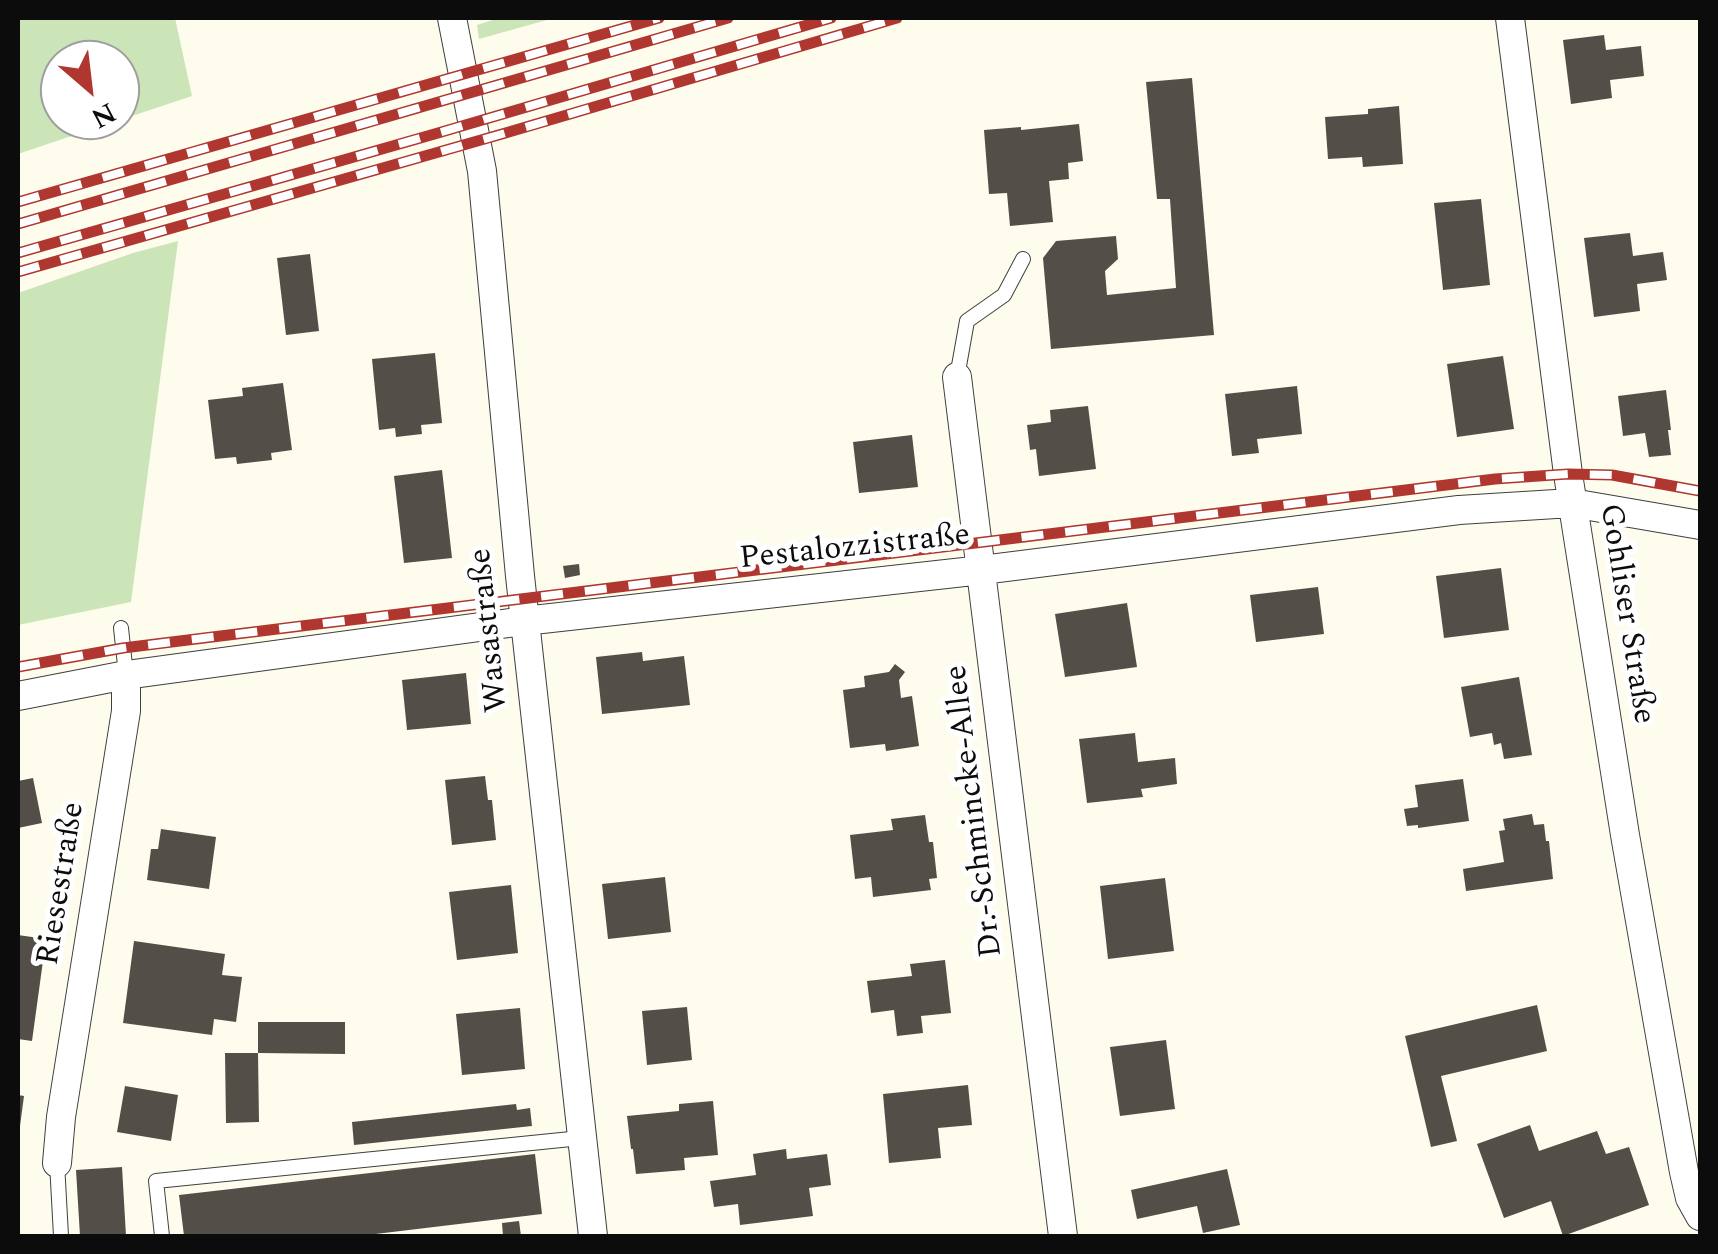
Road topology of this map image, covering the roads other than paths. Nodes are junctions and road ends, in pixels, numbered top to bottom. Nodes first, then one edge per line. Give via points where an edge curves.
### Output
1 (452, 18) edge
2 (1510, 18) edge
3 (1023, 259) dead end
4 (957, 377) joint
5 (1572, 503) junction
6 (1700, 525) edge
7 (982, 570) junction
8 (524, 621) junction
9 (121, 628) dead end
10 (126, 676) junction
11 (18, 696) edge
12 (581, 1138) junction
13 (56, 1163) joint
14 (1700, 1216) edge
15 (61, 1236) edge
16 (162, 1236) edge
17 (593, 1236) edge
18 (1064, 1236) edge

1 - 8 street, Wasastraße via 482,171
2 - 5 street, Gohliser Straße
3 - 4 lane via 1004,294 967,320
4 - 7 street, Dr.-Schmincke-Allee
5 - 6 street, Pestalozzistraße
5 - 7 street, Pestalozzistraße via 1459,510
5 - 14 street, Gohliser Straße via 1678,1144
7 - 8 street, Pestalozzistraße
7 - 18 street, Dr.-Schmincke-Allee
8 - 10 street, Pestalozzistraße
8 - 12 street, Wasastraße
9 - 10 lane
10 - 11 street, Pestalozzistraße
10 - 13 street, Riesestraße
12 - 16 lane via 156,1180
12 - 17 street, Wasastraße
13 - 15 lane

